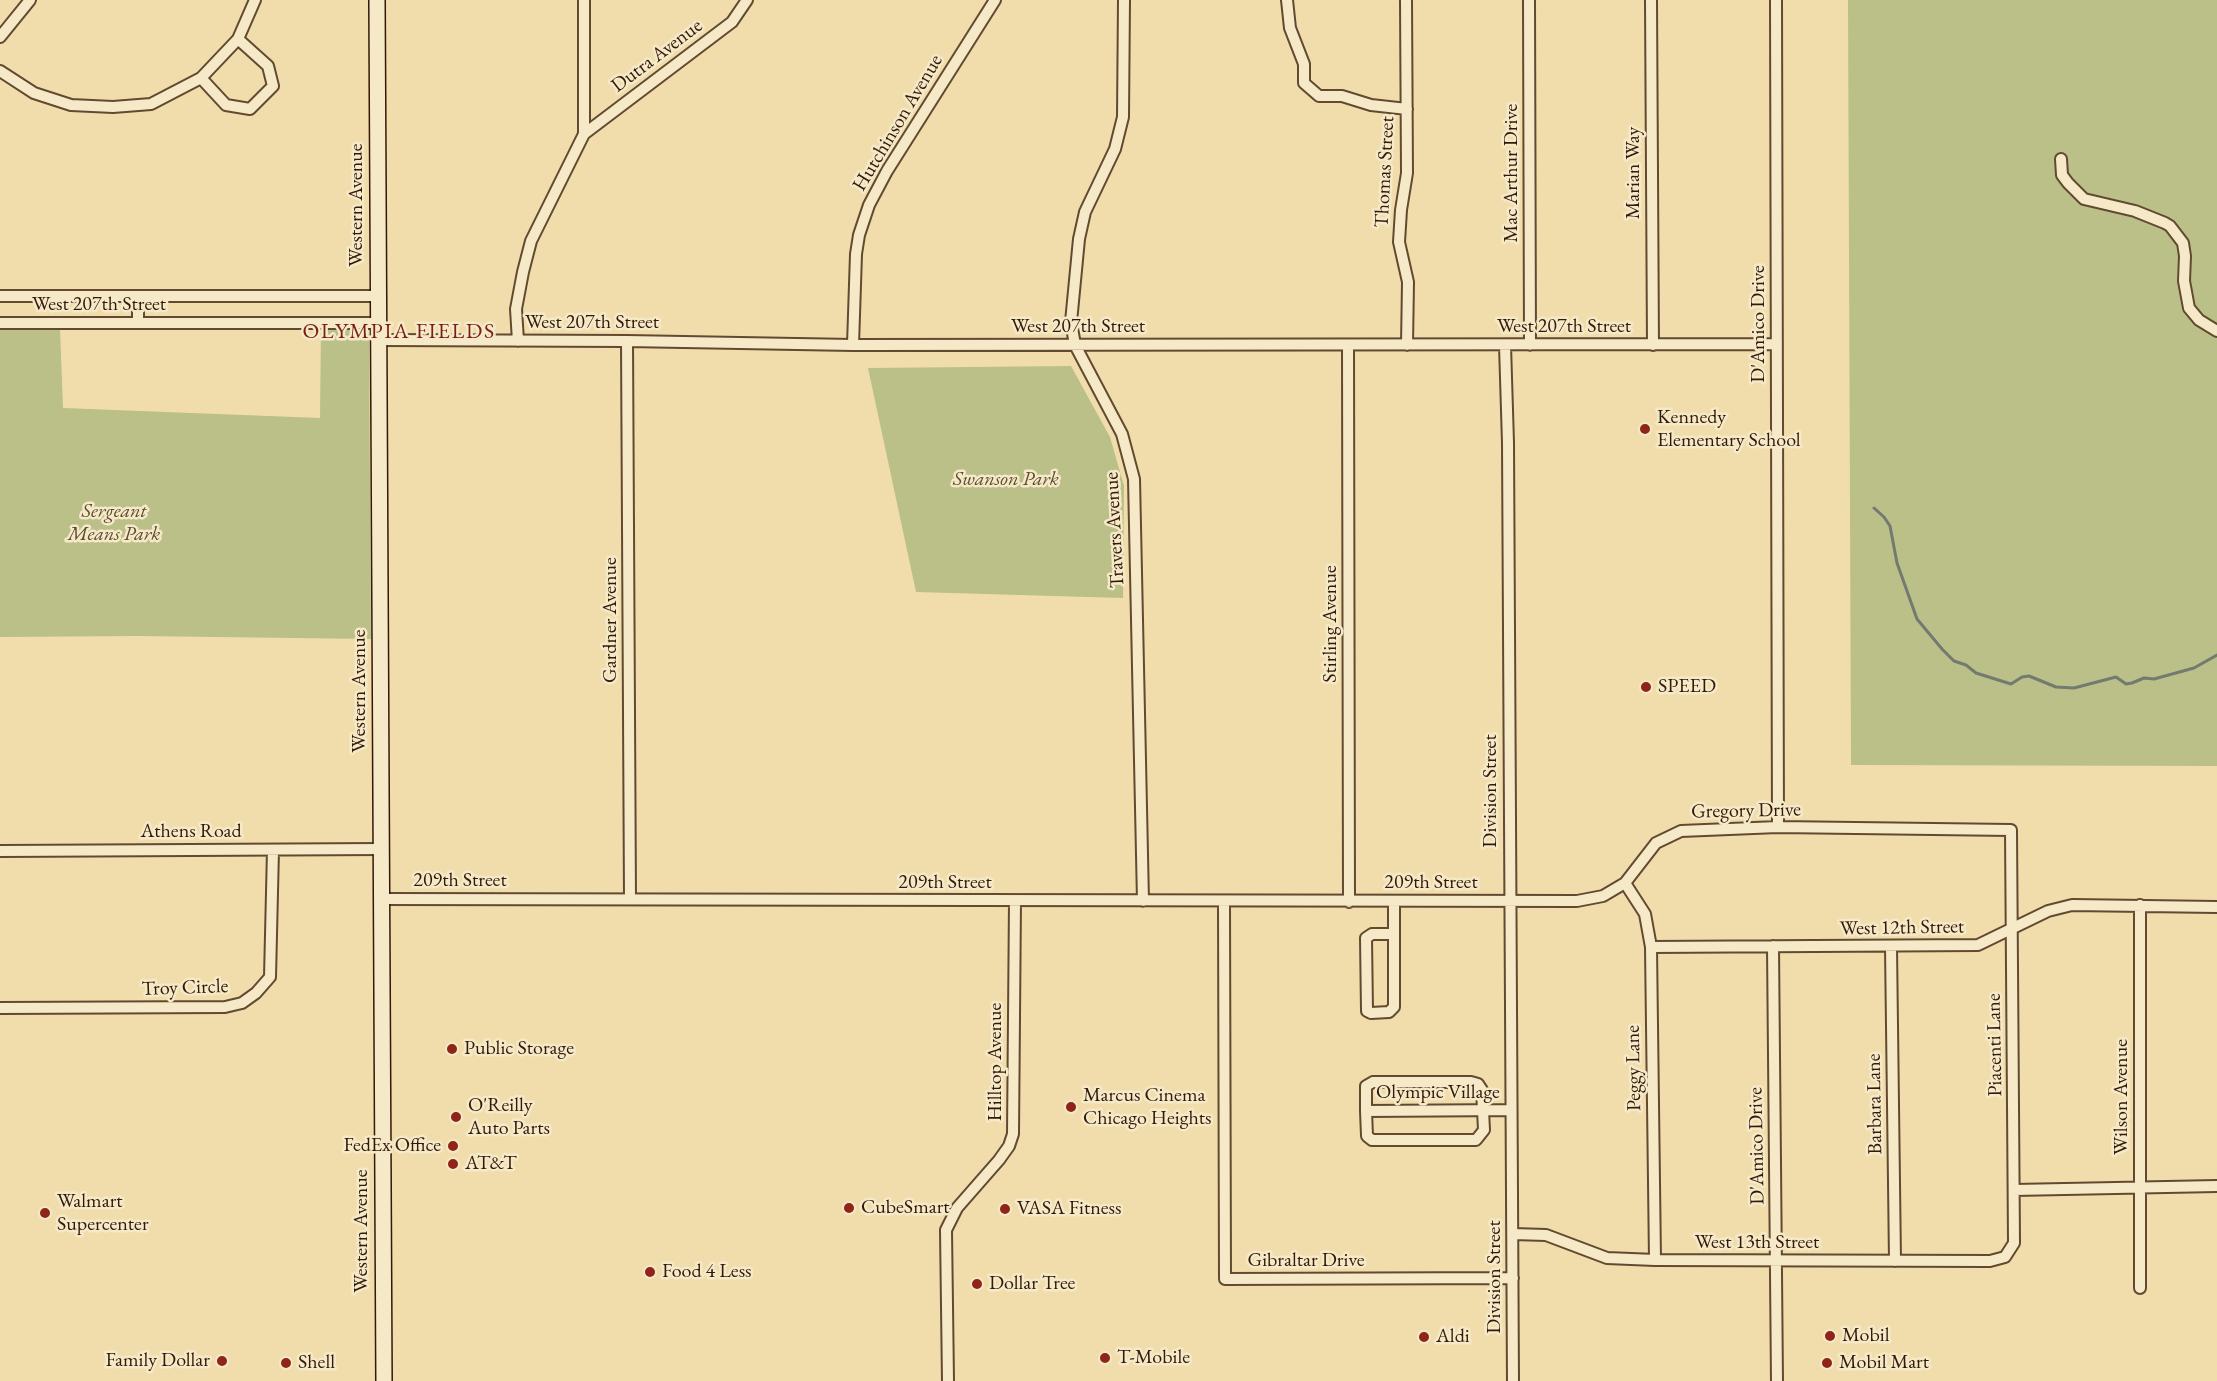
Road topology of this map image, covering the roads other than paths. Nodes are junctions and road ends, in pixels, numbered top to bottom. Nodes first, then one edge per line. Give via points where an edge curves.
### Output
1 (30, 0) edge
2 (255, 0) edge
3 (377, 0) edge
4 (584, 0) edge
5 (747, 0) edge
6 (994, 0) edge
7 (1124, 0) edge
8 (1287, 0) edge
9 (1406, 0) edge
10 (1529, 0) edge
11 (1651, 0) edge
12 (1776, 0) edge
13 (0, 37) edge
14 (238, 39) junction
15 (0, 71) edge
16 (201, 78) junction
17 (1407, 109) junction
18 (584, 134) junction
19 (2061, 159) dead end
20 (0, 296) edge
21 (138, 296) junction
22 (379, 296) junction
23 (0, 323) edge
24 (138, 323) junction
25 (379, 323) junction
26 (2217, 331) edge
27 (379, 340) junction
28 (518, 341) junction
29 (627, 341) junction
30 (1777, 344) junction
31 (853, 345) junction
32 (1075, 345) junction
33 (1407, 345) junction
34 (1505, 345) junction
35 (1530, 345) junction
36 (1653, 345) junction
37 (1348, 346) junction
38 (1778, 827) junction
39 (2011, 830) joint
40 (381, 849) junction
41 (273, 850) junction
42 (0, 851) edge
43 (1625, 882) junction
44 (382, 899) junction
45 (630, 899) junction
46 (1015, 901) junction
47 (1143, 901) junction
48 (1394, 901) junction
49 (1509, 901) junction
50 (1224, 902) junction
51 (1349, 902) junction
52 (2140, 905) junction
53 (2217, 907) edge
54 (2011, 930) junction
55 (1394, 934) junction
56 (1773, 946) junction
57 (1651, 947) junction
58 (1891, 947) junction
59 (0, 1008) edge
60 (1511, 1110) junction
61 (1366, 1111) junction
62 (1484, 1111) junction
63 (2140, 1186) junction
64 (2217, 1186) edge
65 (2014, 1190) junction
66 (1513, 1234) junction
67 (2004, 1257) joint
68 (1655, 1260) junction
69 (1776, 1261) junction
70 (1895, 1261) junction
71 (1513, 1278) junction
72 (2140, 1288) dead end
73 (384, 1381) edge
74 (948, 1381) edge
75 (1513, 1381) edge
76 (1776, 1381) edge

1 - 13 street
2 - 14 street
3 - 22 main road, Western Avenue
4 - 18 street
5 - 18 street, Dutra Avenue via 732,22
6 - 31 street, Hutchinson Avenue via 869,205 856,254
7 - 32 street, Travers Avenue via 1123,117 1115,149 1092,195 1080,232 1071,315
8 - 17 street via 1290,28 1304,64 1304,83 1319,96 1342,96 1371,105
9 - 17 street, Thomas Street
10 - 35 street, Mac Arthur Drive
11 - 36 street, Marian Way
12 - 30 street, D'Amico Drive
14 - 16 street
14 - 16 street via 268,66 273,86 250,109 226,105
15 - 16 street via 34,93 71,105 114,107 151,104
17 - 33 street, Thomas Street via 1407,173 1399,243 1408,282
18 - 28 street via 531,241 516,309
19 - 26 street via 2062,175 2084,199 2135,211 2170,226 2183,243 2189,308
20 - 21 street, West 207th Street
21 - 22 street, West 207th Street
21 - 24 street
22 - 25 main road, Western Avenue
23 - 24 street, West 207th Street
24 - 25 street, West 207th Street
25 - 27 main road, Western Avenue
27 - 28 street, West 207th Street
27 - 40 main road, Western Avenue
28 - 29 street, West 207th Street
29 - 31 street, West 207th Street
29 - 45 street, Gardner Avenue
30 - 36 street, West 207th Street
30 - 38 street, D'Amico Drive
31 - 32 street, West 207th Street
32 - 37 street, West 207th Street
32 - 47 street, Travers Avenue via 1122,434 1134,479
33 - 34 street, West 207th Street
33 - 37 street, West 207th Street
34 - 35 street, West 207th Street
34 - 49 street, Division Street
35 - 36 street, West 207th Street
37 - 51 street, Stirling Avenue
38 - 39 street, Gregory Drive
38 - 43 street, Gregory Drive via 1681,831 1656,843
39 - 54 street, Piacenti Lane
40 - 41 street, Athens Road
40 - 44 main road, Western Avenue
41 - 42 street, Athens Road
41 - 59 street, Troy Circle via 270,977 242,1004 225,1008
43 - 49 street, Gregory Drive via 1590,900
43 - 57 street, Peggy Lane via 1645,914
44 - 45 street, 209th Street
44 - 73 main road, Western Avenue
45 - 46 street, 209th Street
46 - 47 street, 209th Street
46 - 74 street, Hilltop Avenue via 1013,1134 1009,1146 957,1208 946,1230
47 - 50 street, 209th Street
48 - 49 street, 209th Street
48 - 51 street, 209th Street
48 - 55 street
49 - 60 street, Division Street
50 - 51 street, 209th Street
50 - 71 street, Gibraltar Drive via 1225,1279
52 - 53 street, West 12th Street
52 - 54 street, West 12th Street via 2072,905 2048,911
52 - 63 street, Wilson Avenue
54 - 58 street, West 12th Street via 1978,945
54 - 65 street, Piacenti Lane
55 - 55 street via 1394,1007 1389,1012 1371,1013 1367,1011 1366,938 1372,934
56 - 57 street, West 12th Street
56 - 58 street, West 12th Street
56 - 69 street, D'Amico Drive
57 - 68 street, Peggy Lane
58 - 70 street, Barbara Lane
60 - 62 street, Olympic Village
60 - 66 street, Division Street
61 - 62 street, Olympic Village
61 - 62 street via 1366,1086 1373,1082 1478,1084
61 - 62 street via 1367,1136 1372,1140 1452,1141 1476,1140 1484,1130
63 - 64 street
63 - 65 street
63 - 72 street, Wilson Avenue
65 - 67 street, Piacenti Lane via 2014,1243
66 - 68 street, West 13th Street via 1546,1235 1607,1258
66 - 71 street, Division Street
67 - 70 street, West 13th Street via 1990,1261
68 - 69 street, West 13th Street
69 - 70 street, West 13th Street
69 - 76 street, D'Amico Drive
71 - 75 street, Division Street

